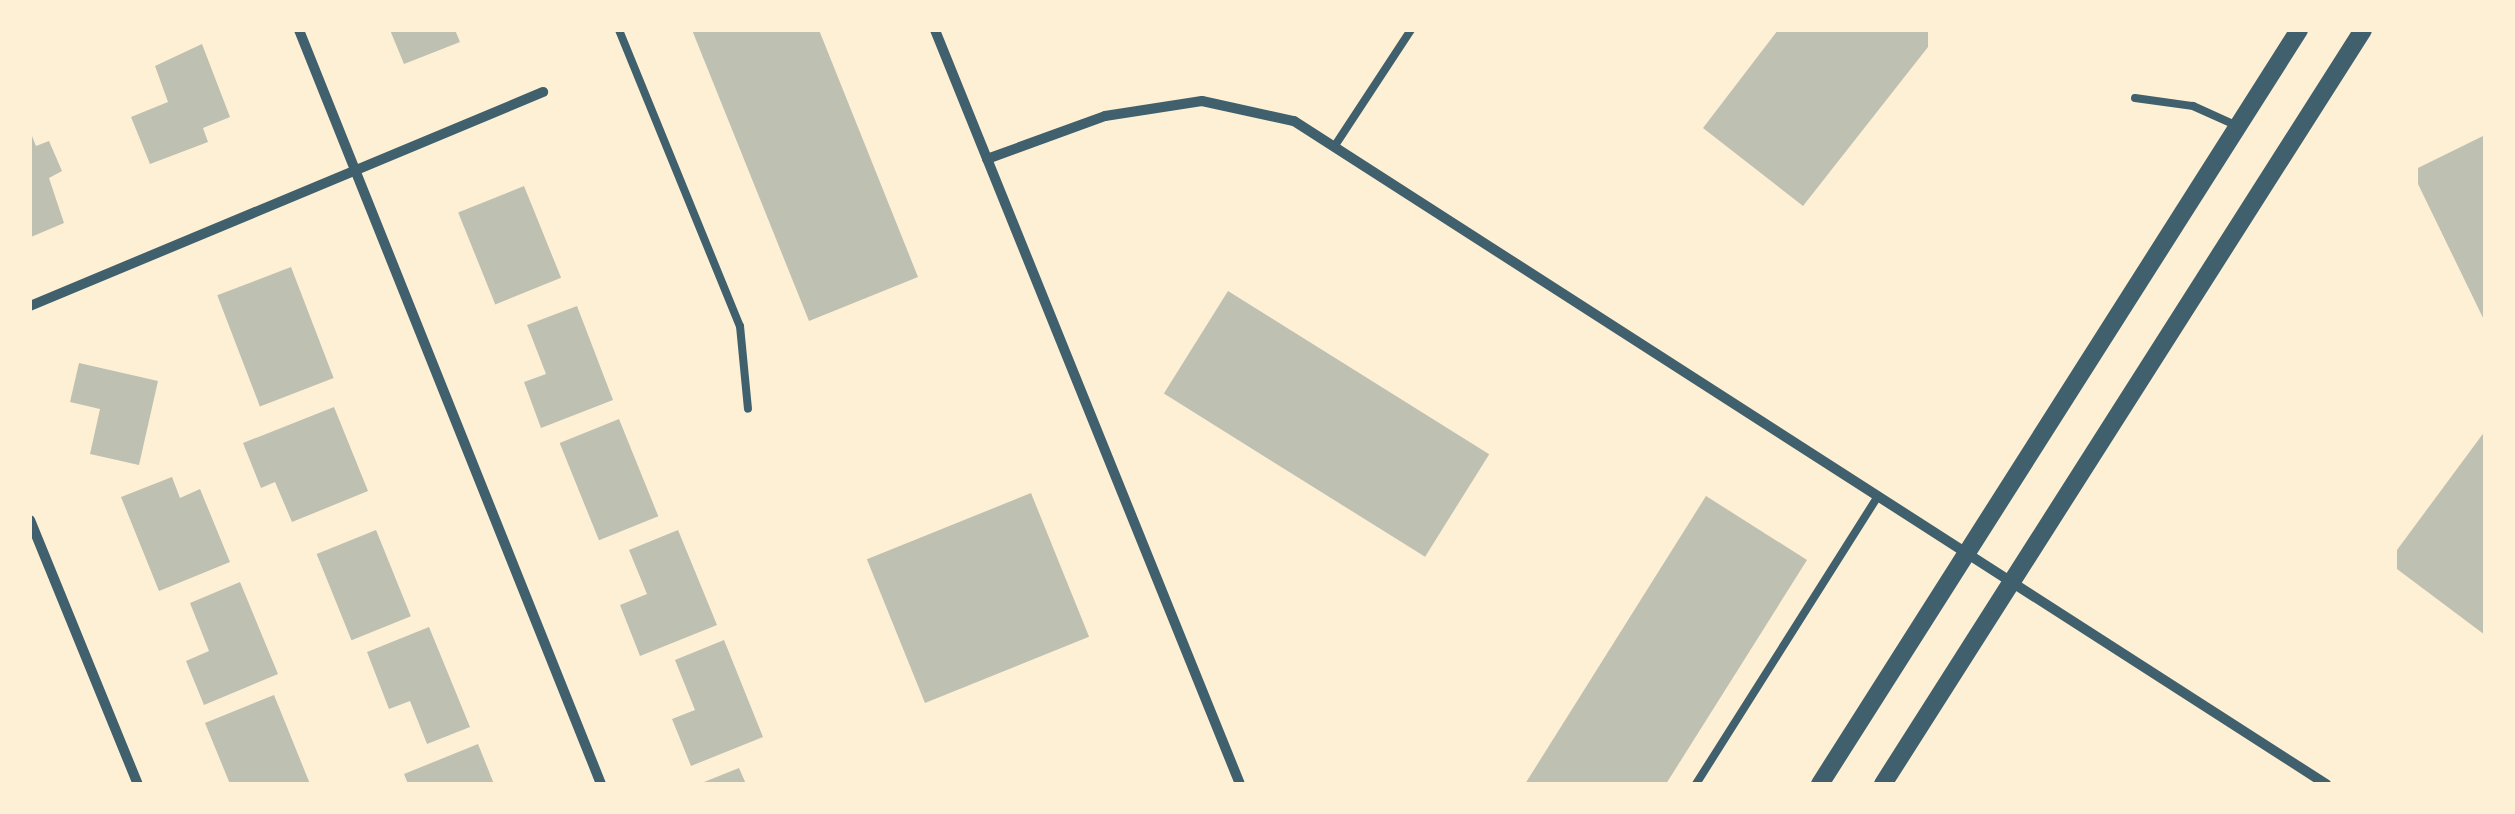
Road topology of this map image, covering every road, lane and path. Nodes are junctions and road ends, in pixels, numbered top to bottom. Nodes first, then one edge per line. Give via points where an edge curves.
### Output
1 (299, 30) edge
2 (619, 30) edge
3 (935, 30) edge
4 (1411, 30) edge
5 (2299, 30) edge
6 (2363, 30) edge
7 (543, 92) dead end
8 (2135, 98) dead end
9 (2237, 126) junction
10 (1334, 147) junction
11 (987, 159) junction
12 (359, 169) junction
13 (30, 306) edge
14 (748, 410) dead end
15 (1876, 498) junction
16 (30, 520) edge
17 (1966, 555) junction
18 (2010, 583) junction
19 (2322, 783) edge
20 (138, 784) edge
21 (601, 784) edge
22 (1240, 784) edge
23 (1696, 784) edge
24 (1820, 784) edge
25 (1883, 784) edge

1 - 12 street
2 - 14 lane via 740,326
3 - 11 street
4 - 10 lane
5 - 9 street
6 - 18 street
7 - 12 street
8 - 9 lane via 2193,106
9 - 17 street
10 - 11 street via 1294,122 1202,101 1105,116
10 - 15 street
11 - 22 street
12 - 13 street
12 - 21 street
15 - 17 street
15 - 23 lane
16 - 20 street
17 - 18 street
17 - 24 street
18 - 19 street
18 - 25 street

